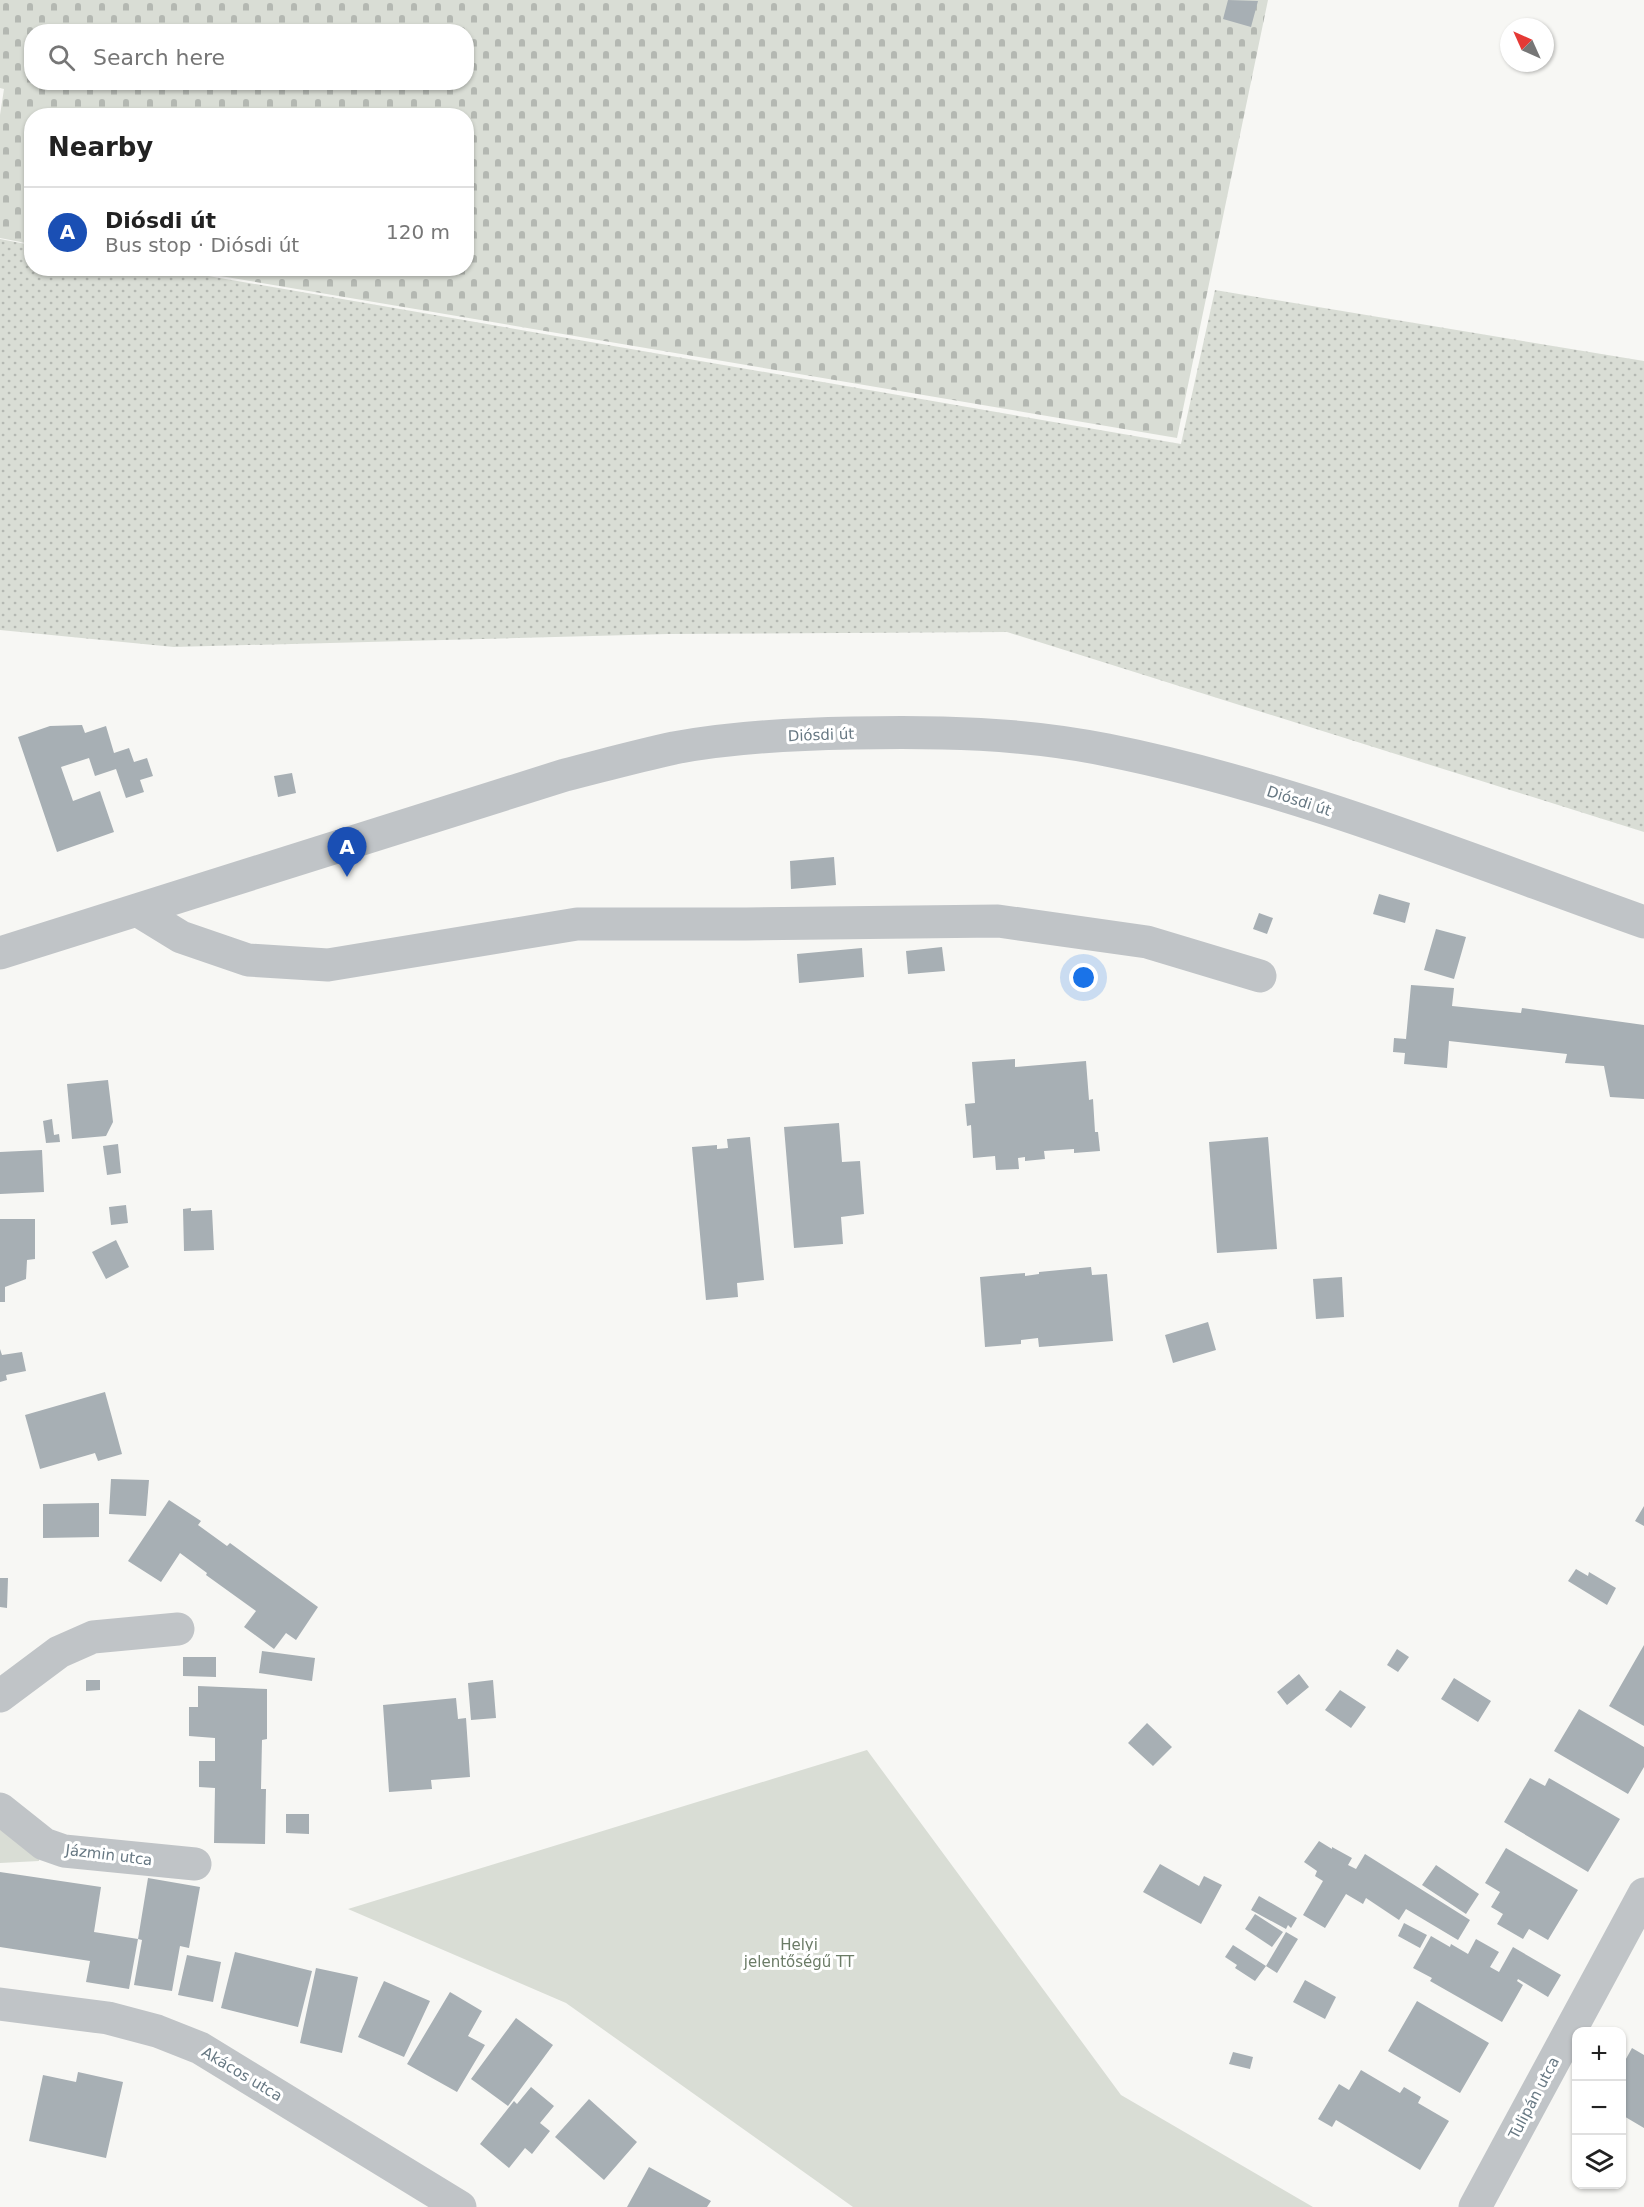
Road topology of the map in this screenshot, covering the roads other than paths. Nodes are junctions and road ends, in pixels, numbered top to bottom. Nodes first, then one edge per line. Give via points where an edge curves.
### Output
1 (137, 910) junction
2 (1644, 922) edge
3 (0, 953) edge
4 (1260, 976) dead end
5 (178, 1629) dead end
6 (0, 1696) edge
7 (0, 1809) edge
8 (195, 1864) dead end
9 (1644, 1894) edge
10 (0, 2004) edge
11 (460, 2207) edge
12 (1475, 2207) edge

1 - 2 street, Diósdi út via 566,775 654,753 736,740 891,732 1027,739 1105,750 1188,768 1264,789
1 - 3 street, Diósdi út
1 - 4 street via 181,937 248,960 328,965 577,924 998,921 1147,942
5 - 6 street via 93,1637 59,1652
7 - 8 street, Jázmin utca via 44,1844 64,1851
9 - 12 street, Tulipán utca
10 - 11 street, Akácos utca via 108,2018 200,2048

